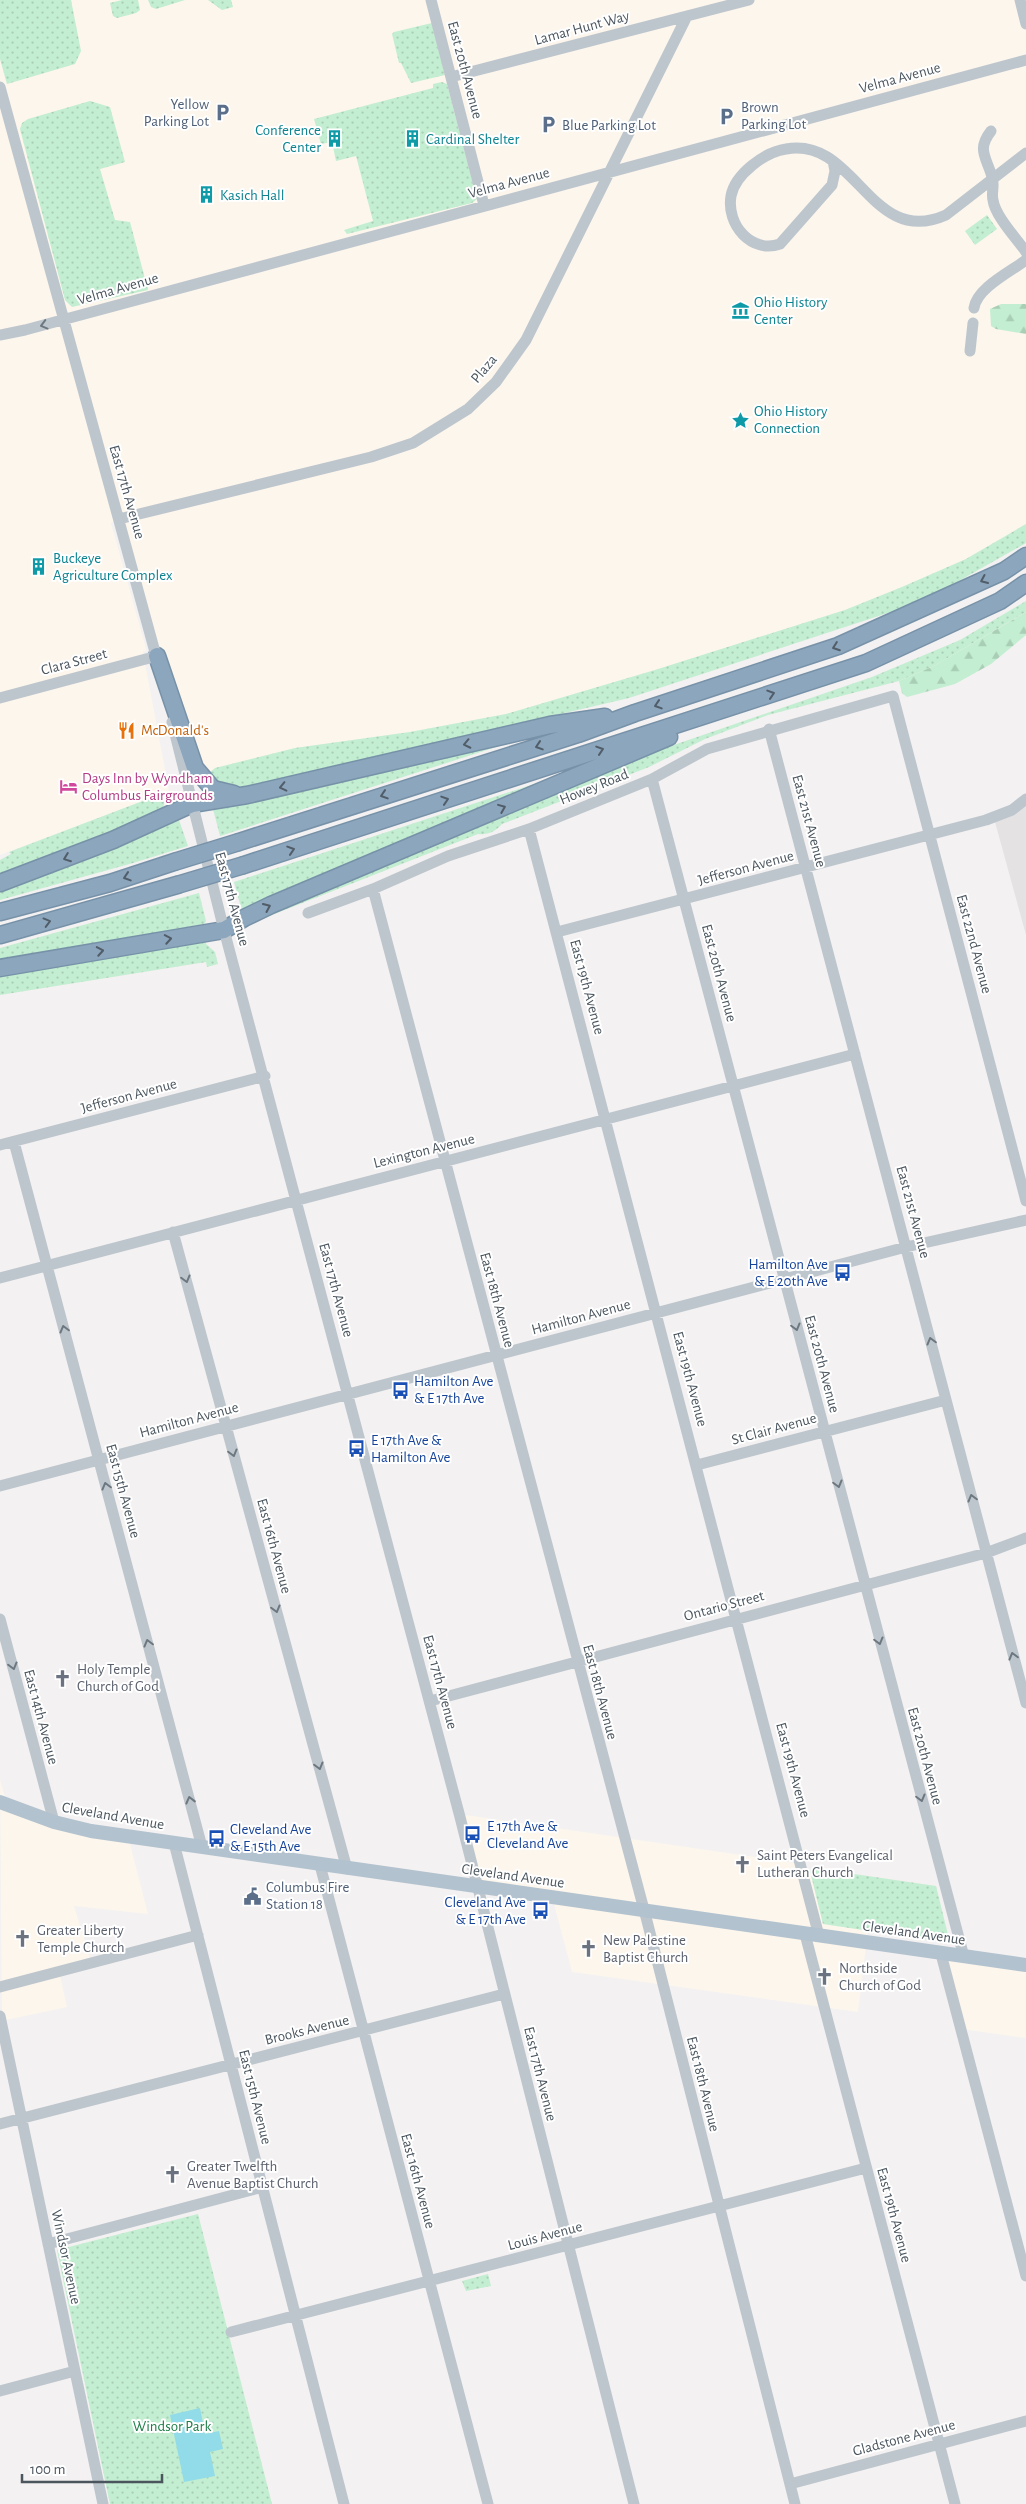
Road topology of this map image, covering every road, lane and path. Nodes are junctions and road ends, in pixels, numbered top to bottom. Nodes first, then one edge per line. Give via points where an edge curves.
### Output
1 (431, 0) edge
2 (749, 0) edge
3 (1020, 0) edge
4 (687, 16) junction
5 (1026, 24) edge
6 (1026, 60) edge
7 (451, 77) junction
8 (0, 87) edge
9 (3, 109) edge
10 (991, 131) dead end
11 (1024, 159) edge
12 (833, 162) junction
13 (608, 172) junction
14 (993, 179) junction
15 (856, 181) junction
16 (832, 185) junction
17 (484, 206) junction
18 (1026, 252) edge
19 (1026, 260) edge
20 (974, 308) dead end
21 (64, 319) junction
22 (973, 323) dead end
23 (0, 335) edge
24 (970, 351) dead end
25 (119, 520) junction
26 (1026, 556) edge
27 (1026, 582) edge
28 (157, 656) junction
29 (893, 696) joint
30 (0, 698) edge
31 (736, 706) junction
32 (635, 713) junction
33 (769, 730) junction
34 (652, 779) junction
35 (247, 795) junction
36 (1026, 799) edge
37 (192, 804) junction
38 (529, 829) junction
39 (929, 836) junction
40 (806, 867) junction
41 (0, 883) edge
42 (373, 889) junction
43 (684, 900) junction
44 (0, 912) edge
45 (308, 913) dead end
46 (224, 930) junction
47 (557, 932) junction
48 (0, 935) edge
49 (0, 968) edge
50 (855, 1054) junction
51 (265, 1076) junction
52 (733, 1085) junction
53 (606, 1119) junction
54 (14, 1142) junction
55 (0, 1146) edge
56 (445, 1161) junction
57 (297, 1199) junction
58 (1026, 1201) edge
59 (1026, 1220) edge
60 (173, 1232) junction
61 (906, 1247) junction
62 (47, 1266) junction
63 (0, 1278) edge
64 (784, 1280) junction
65 (657, 1313) junction
66 (496, 1355) junction
67 (348, 1393) junction
68 (946, 1400) junction
69 (226, 1426) junction
70 (824, 1432) junction
71 (99, 1461) junction
72 (697, 1465) junction
73 (0, 1486) edge
74 (1026, 1538) edge
75 (986, 1553) junction
76 (864, 1585) junction
77 (737, 1618) junction
78 (0, 1619) edge
79 (576, 1660) junction
80 (430, 1701) junction
81 (1026, 1703) edge
82 (0, 1802) edge
83 (54, 1822) junction
84 (174, 1843) junction
85 (202, 1847) junction
86 (320, 1865) junction
87 (347, 1869) junction
88 (478, 1888) junction
89 (643, 1911) junction
90 (805, 1934) junction
91 (198, 1935) junction
92 (820, 1936) junction
93 (941, 1954) junction
94 (964, 1957) junction
95 (1026, 1966) edge
96 (0, 1987) edge
97 (504, 1994) junction
98 (0, 2017) edge
99 (364, 2030) junction
100 (231, 2065) junction
101 (22, 2118) junction
102 (0, 2124) edge
103 (866, 2168) junction
104 (263, 2187) junction
105 (719, 2206) junction
106 (48, 2244) junction
107 (568, 2245) junction
108 (1026, 2276) edge
109 (429, 2281) junction
110 (296, 2316) junction
111 (231, 2332) dead end
112 (75, 2371) junction
113 (0, 2391) edge
114 (1026, 2421) edge
115 (939, 2445) junction
116 (790, 2484) junction
117 (103, 2504) edge
118 (344, 2504) edge
119 (488, 2504) edge
120 (634, 2504) edge
121 (795, 2504) edge
122 (955, 2504) edge

1 - 7 street, East 20th Avenue
2 - 4 street, Lamar Hunt Way
3 - 5 street
4 - 7 street, Lamar Hunt Way
4 - 13 street, Plaza
6 - 13 street, Velma Avenue
7 - 17 street, East 20th Avenue
8 - 9 street, East 17th Avenue
9 - 21 street, East 17th Avenue
10 - 14 street via 983,146
11 - 14 street
12 - 15 street
12 - 16 street
12 - 16 street via 809,149 774,152 747,170 738,182 731,194 731,212 748,240 770,248 790,235
13 - 17 street, Velma Avenue
13 - 25 street, Plaza via 526,340 496,382 455,419 413,443 371,457
14 - 15 street via 946,215 932,222 920,223 896,217
14 - 18 street via 992,200 996,210
15 - 16 street
17 - 21 street, Velma Avenue
19 - 20 street via 986,290 975,301
21 -> 23 street, Velma Avenue
21 - 25 street, East 17th Avenue
22 - 24 street
25 - 28 street, East 17th Avenue
26 -> 32 highway via 1004,571 838,646
31 -> 27 highway via 866,664 1000,601
28 - 30 street, Clara Street
28 - 35 highway via 195,768 202,779 213,789 227,794
28 - 37 street, East 17th Avenue
29 - 33 street, Howey Road
29 - 39 street, East 22nd Avenue
46 -> 31 highway via 271,905 617,760
48 -> 31 highway, bridge via 244,865
32 -> 35 highway via 550,725
32 -> 44 highway, bridge via 110,883
33 - 34 street, Howey Road via 707,748
33 - 40 street, East 21st Avenue
34 - 38 street, Howey Road
34 - 43 street, East 20th Avenue
35 - 37 highway
36 - 39 street, Jefferson Avenue via 1012,810 993,818
37 -> 41 highway via 113,840
37 - 46 street, East 17th Avenue
38 - 42 street, Howey Road via 448,856
38 - 47 street, East 19th Avenue
39 - 40 street, Jefferson Avenue
39 - 58 street, East 22nd Avenue
40 - 43 street, Jefferson Avenue
40 - 50 street, East 21st Avenue
42 - 45 street, Howey Road
42 - 56 street, East 18th Avenue
43 - 47 street, Jefferson Avenue
43 - 52 street, East 20th Avenue
49 -> 46 highway
46 - 51 street, East 17th Avenue
47 - 53 street, East 19th Avenue
50 - 52 street, Lexington Avenue
50 - 61 street, East 21st Avenue
51 - 54 street, Jefferson Avenue
51 - 57 street, East 17th Avenue
52 - 53 street, Lexington Avenue
52 - 64 street, East 20th Avenue
53 - 56 street, Lexington Avenue
53 - 65 street, East 19th Avenue
54 - 55 street, Jefferson Avenue
54 - 62 street, East 15th Avenue
56 - 57 street, Lexington Avenue
56 - 66 street, East 18th Avenue
57 - 60 street, Lexington Avenue
57 - 67 street, East 17th Avenue
59 - 61 street, Hamilton Avenue
60 - 62 street, Lexington Avenue
60 -> 69 street, East 16th Avenue
61 - 64 street, Hamilton Avenue
68 -> 61 street, East 21st Avenue
62 - 63 street, Lexington Avenue
71 -> 62 street, East 15th Avenue
64 - 65 street, Hamilton Avenue
64 -> 70 street, East 20th Avenue
65 - 66 street, Hamilton Avenue
65 - 72 street, East 19th Avenue
66 - 67 street, Hamilton Avenue
66 - 79 street, East 18th Avenue
67 - 69 street, Hamilton Avenue
67 - 80 street, East 17th Avenue
68 - 70 street, St Clair Avenue
75 -> 68 street, East 21st Avenue
69 - 71 street, Hamilton Avenue
69 -> 87 street, East 16th Avenue
70 - 72 street, St Clair Avenue
70 -> 76 street, East 20th Avenue
71 - 73 street, Hamilton Avenue
85 -> 71 street, East 15th Avenue
72 - 77 street, East 19th Avenue
74 - 75 street, Ontario Street
75 - 76 street, Ontario Street
81 -> 75 street, East 21st Avenue
76 - 77 street, Ontario Street
76 -> 94 street, East 20th Avenue
77 - 79 street, Ontario Street
77 - 92 street, East 19th Avenue
78 -> 83 street, East 14th Avenue
79 - 80 street, Ontario Street
79 - 89 street, East 18th Avenue
80 - 88 street, East 17th Avenue
82 - 83 main road, Cleveland Avenue
83 - 84 main road, Cleveland Avenue
84 - 85 main road, Cleveland Avenue
84 - 91 street, East 15th Avenue
85 - 86 main road, Cleveland Avenue
86 - 87 main road, Cleveland Avenue
86 - 99 street, East 16th Avenue
87 - 88 main road, Cleveland Avenue
88 - 89 main road, Cleveland Avenue
88 - 97 street, East 17th Avenue
89 - 90 main road, Cleveland Avenue
89 - 105 street, East 18th Avenue
90 - 92 main road, Cleveland Avenue
90 - 103 street, East 19th Avenue
91 - 96 street
91 - 100 street, East 15th Avenue
92 - 93 main road, Cleveland Avenue
93 - 94 main road, Cleveland Avenue
93 - 108 street
94 - 95 main road, Cleveland Avenue
97 - 99 street, Brooks Avenue
97 - 107 street, East 17th Avenue
98 - 101 street, Windsor Avenue
99 - 100 street, Brooks Avenue
99 - 109 street, East 16th Avenue
100 - 101 street, Brooks Avenue
100 - 104 street, East 15th Avenue
101 - 102 street, Brooks Avenue
101 - 106 street, Windsor Avenue
103 - 105 street, Louis Avenue
103 - 115 street, East 19th Avenue
104 - 106 street
104 - 110 street, East 15th Avenue
105 - 107 street, Louis Avenue
105 - 116 street, East 18th Avenue
106 - 112 street, Windsor Avenue
107 - 109 street, Louis Avenue
107 - 120 street, East 17th Avenue
109 - 110 street, Louis Avenue
109 - 119 street, East 16th Avenue
110 - 111 street, Louis Avenue
110 - 118 street, East 15th Avenue
112 - 113 street
112 - 117 street, Windsor Avenue
114 - 115 street, Gladstone Avenue
115 - 116 street, Gladstone Avenue
115 - 122 street, East 19th Avenue
116 - 121 street, East 18th Avenue

